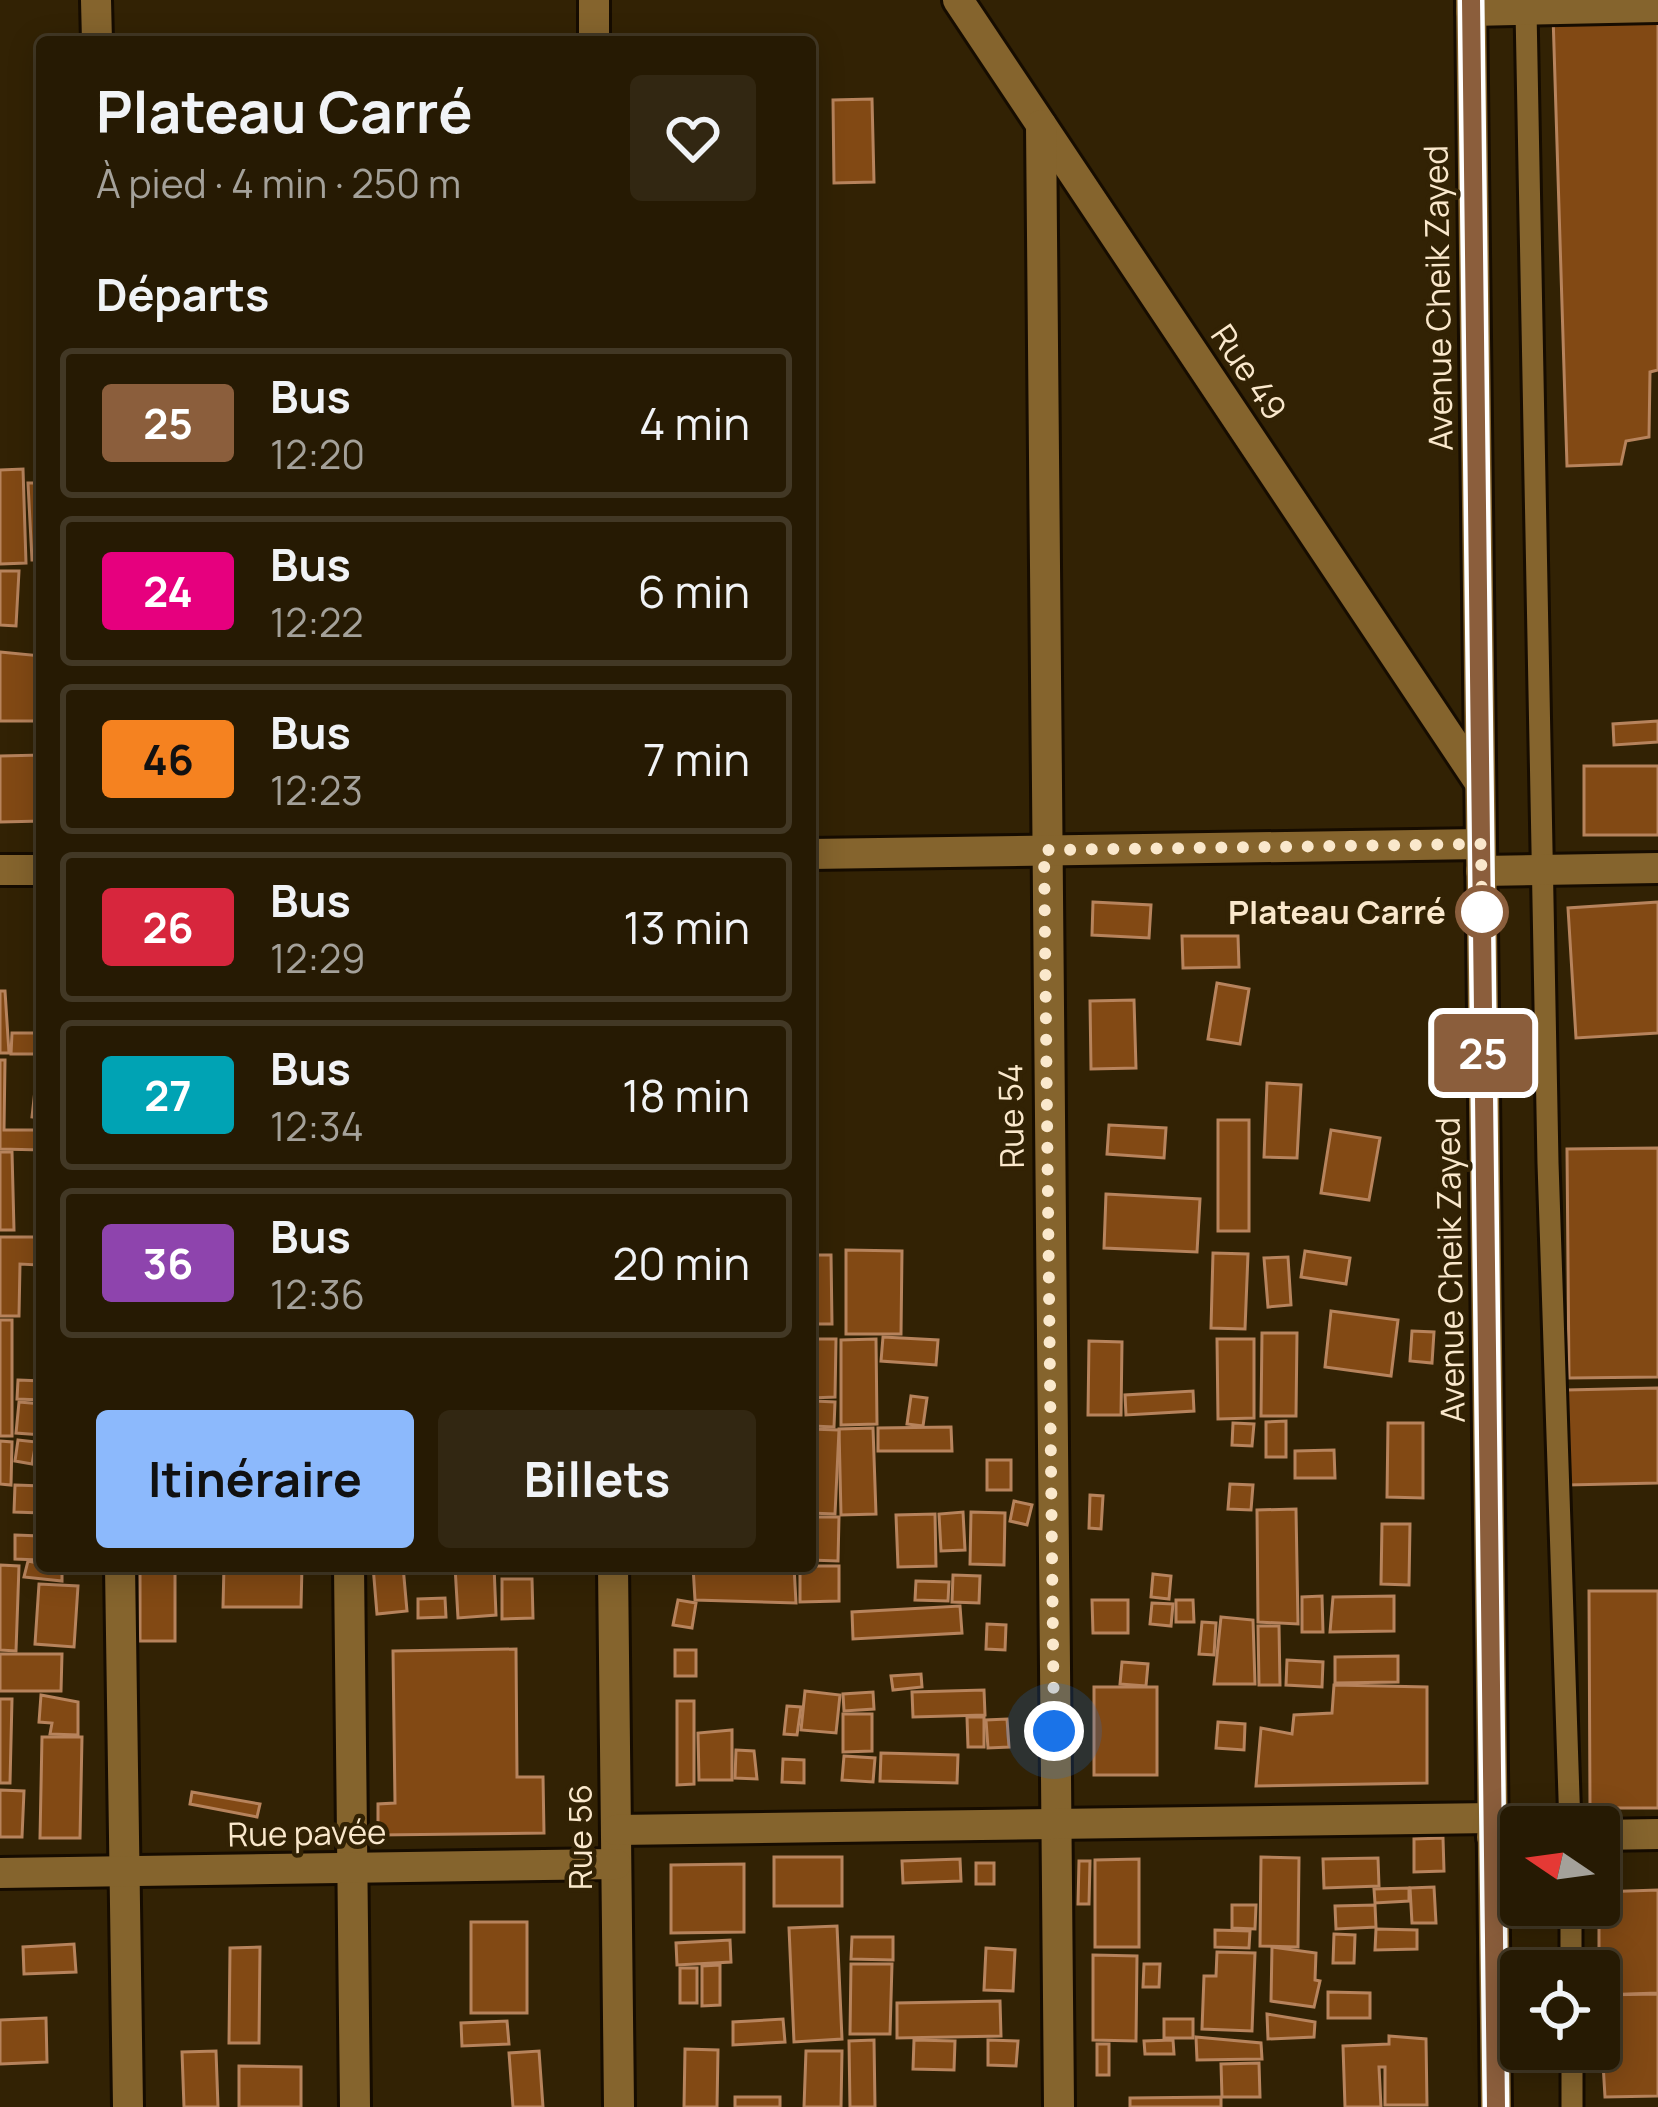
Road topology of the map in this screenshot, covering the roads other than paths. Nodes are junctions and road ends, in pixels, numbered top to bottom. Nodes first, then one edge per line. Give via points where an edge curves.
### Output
1 (96, 0) edge
2 (594, 0) edge
3 (958, 0) edge
4 (1471, 6) edge
5 (1658, 7) edge
6 (1526, 10) junction
7 (97, 36) edge
8 (595, 36) edge
9 (1041, 124) junction
10 (1480, 784) junction
11 (1044, 850) junction
12 (816, 854) edge
13 (1481, 858) junction
14 (1658, 868) edge
15 (36, 870) edge
16 (1543, 870) junction
17 (0, 871) edge
18 (120, 1572) edge
19 (349, 1572) edge
20 (613, 1572) edge
21 (1501, 1806) edge
22 (1569, 1806) edge
23 (1055, 1824) junction
24 (1500, 1830) edge
25 (616, 1831) junction
26 (1658, 1834) edge
27 (1620, 1835) edge
28 (616, 1864) junction
29 (352, 1868) junction
30 (124, 1871) junction
31 (0, 1874) edge
32 (1500, 1922) edge
33 (1571, 2070) edge
34 (128, 2107) edge
35 (355, 2107) edge
36 (619, 2107) edge
37 (1059, 2107) edge
38 (1496, 2107) edge
39 (1572, 2107) edge

1 - 7 street
2 - 8 street
3 - 9 street, Rue 49
4 - 6 street
4 - 10 street, Avenue Cheik Zayed
5 - 6 street
6 - 16 lane
9 - 10 street, Rue 49
9 - 11 street, Rue 54
10 - 13 street, Avenue Cheik Zayed
11 - 12 street
11 - 13 street
11 - 23 street, Rue 54
13 - 16 street
13 - 21 street, Avenue Cheik Zayed
14 - 16 street
15 - 17 street
16 - 22 lane
18 - 30 street
19 - 29 street
20 - 25 street, Rue 56
23 - 24 street
23 - 25 street
23 - 37 street, Rue 54
25 - 28 street, Rue 56
26 - 27 street
28 - 29 street, Rue pavée
28 - 36 street, Rue 56
29 - 30 street, Rue pavée
29 - 35 street
30 - 31 street, Rue pavée
30 - 34 street
32 - 38 street, Avenue Cheik Zayed
33 - 39 lane

